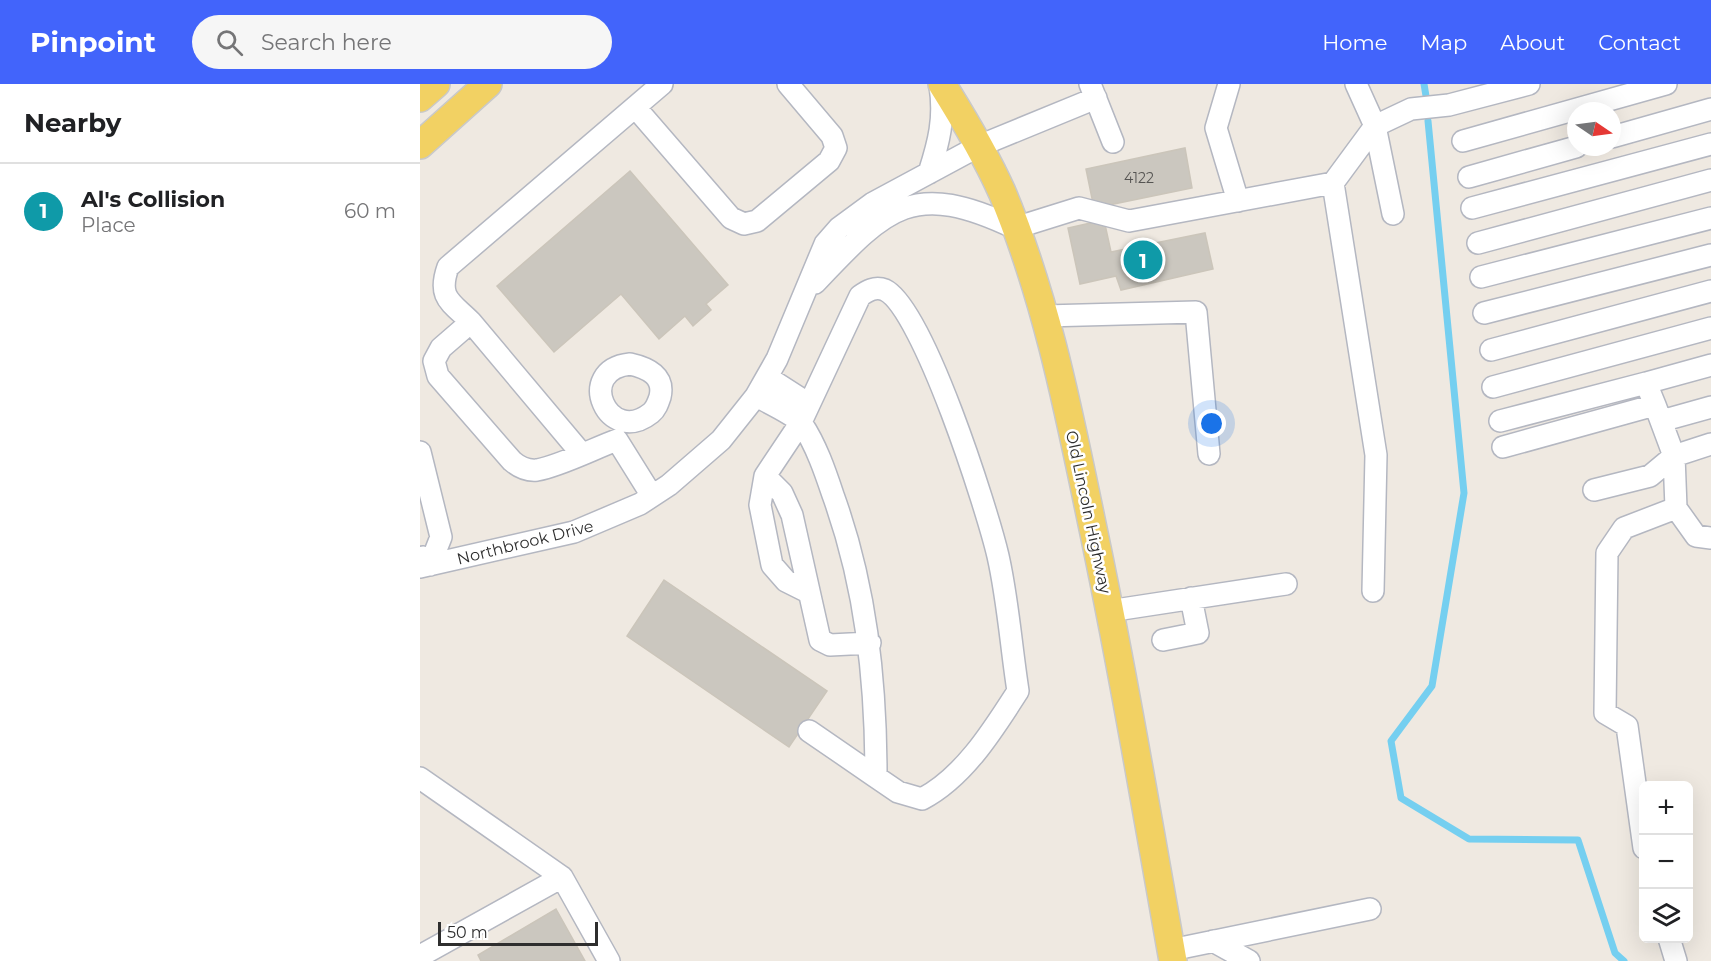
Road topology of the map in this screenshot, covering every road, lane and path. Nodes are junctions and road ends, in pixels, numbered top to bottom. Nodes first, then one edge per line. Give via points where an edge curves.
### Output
1 (436, 84) edge
2 (488, 84) edge
3 (662, 84) edge
4 (788, 84) edge
5 (941, 84) edge
6 (1229, 84) edge
7 (1356, 84) edge
8 (1529, 84) edge
9 (1666, 84) edge
10 (1093, 91) edge
11 (420, 98) edge
12 (635, 107) junction
13 (1711, 109) edge
14 (1375, 126) junction
15 (1621, 134) edge
16 (1463, 141) dead end
17 (1113, 142) dead end
18 (1711, 144) edge
19 (420, 145) edge
20 (979, 146) junction
21 (1567, 150) edge
22 (929, 173) junction
23 (1469, 177) dead end
24 (1711, 180) edge
25 (1333, 183) junction
26 (1238, 201) junction
27 (1472, 208) dead end
28 (1393, 214) dead end
29 (1711, 218) edge
30 (1015, 228) junction
31 (1478, 243) dead end
32 (1711, 255) edge
33 (1481, 277) dead end
34 (1711, 291) edge
35 (807, 292) junction
36 (1484, 313) dead end
37 (1045, 316) junction
38 (471, 322) junction
39 (1711, 328) edge
40 (1491, 350) dead end
41 (1711, 365) edge
42 (766, 377) junction
43 (1646, 383) junction
44 (1493, 387) dead end
45 (756, 396) junction
46 (1711, 407) edge
47 (805, 413) junction
48 (1658, 413) junction
49 (1500, 421) dead end
50 (630, 422) dead end
51 (617, 440) junction
52 (1711, 444) edge
53 (1503, 447) dead end
54 (420, 452) edge
55 (581, 453) junction
56 (1209, 454) dead end
57 (1674, 456) junction
58 (765, 476) junction
59 (1594, 490) dead end
60 (652, 496) junction
61 (1676, 508) junction
62 (1711, 538) edge
63 (423, 562) edge
64 (1286, 584) dead end
65 (1373, 591) dead end
66 (808, 592) junction
67 (1191, 598) junction
68 (1109, 611) junction
69 (1163, 640) dead end
70 (870, 644) junction
71 (808, 731) dead end
72 (876, 777) junction
73 (420, 778) edge
74 (1642, 835) edge
75 (562, 877) junction
76 (1370, 909) dead end
77 (1213, 941) junction
78 (1670, 943) edge
79 (420, 956) edge
80 (1172, 956) edge
81 (609, 961) edge
82 (1250, 961) edge
83 (1676, 961) edge

1 - 11 main road
2 - 19 main road
3 - 12 lane
4 - 12 lane via 832,136 836,148 829,161 758,221 744,224 731,218
5 - 20 main road, Old Lincoln Highway
5 - 22 lane via 942,129
6 - 26 lane via 1216,128
7 - 14 lane
8 - 14 lane via 1449,105 1411,109
9 - 16 lane
10 - 17 lane
10 - 20 lane, Northbrook Drive
12 - 38 lane via 448,267 442,282 444,295
13 - 15 lane
14 - 25 lane
14 - 28 lane
18 - 27 lane
20 - 22 lane, Northbrook Drive
20 - 30 main road, Old Lincoln Highway
21 - 23 lane
22 - 35 lane, Northbrook Drive via 873,203 839,228 825,244
24 - 31 lane
25 - 26 lane
25 - 65 lane via 1376,455
26 - 30 lane via 1130,221 1079,208
29 - 33 lane
30 - 35 lane, Northbrook Drive via 965,207 916,204 867,230
30 - 37 main road, Old Lincoln Highway
32 - 36 lane
34 - 40 lane
35 - 42 lane, Northbrook Drive
37 - 56 lane via 1196,312
37 - 68 main road, Old Lincoln Highway
38 - 55 lane
38 - 55 lane via 441,348 434,361 438,376 522,468 537,470
39 - 44 lane
41 - 43 lane
42 - 45 lane, Northbrook Drive
42 - 47 lane
43 - 48 lane
43 - 49 lane
45 - 47 lane
45 - 60 lane, Northbrook Drive via 721,440
46 - 48 lane
47 - 58 lane
47 - 70 lane via 847,533
47 - 72 lane via 860,296 882,288 895,297 924,344 957,424 998,556 1018,691 985,741 937,791 922,799 898,792
48 - 53 lane
48 - 57 lane
50 - 51 lane
51 - 55 lane
51 - 60 lane
52 - 57 lane
54 - 63 lane via 441,537
57 - 59 lane via 1650,476
57 - 61 lane
58 - 66 lane via 782,493 792,515
58 - 66 lane via 760,505 772,565 786,581
60 - 63 lane, Northbrook Drive via 608,520 574,532
61 - 62 lane via 1696,536
61 - 74 lane via 1624,528 1607,553 1605,713 1627,726
64 - 67 lane
66 - 70 lane via 820,640 830,645
67 - 68 lane
67 - 69 lane via 1198,633
68 - 80 main road, Old Lincoln Highway
70 - 72 lane via 876,709
71 - 72 lane
73 - 75 lane
75 - 79 lane
75 - 81 lane
76 - 77 lane
77 - 80 lane
77 - 82 lane
78 - 83 lane

